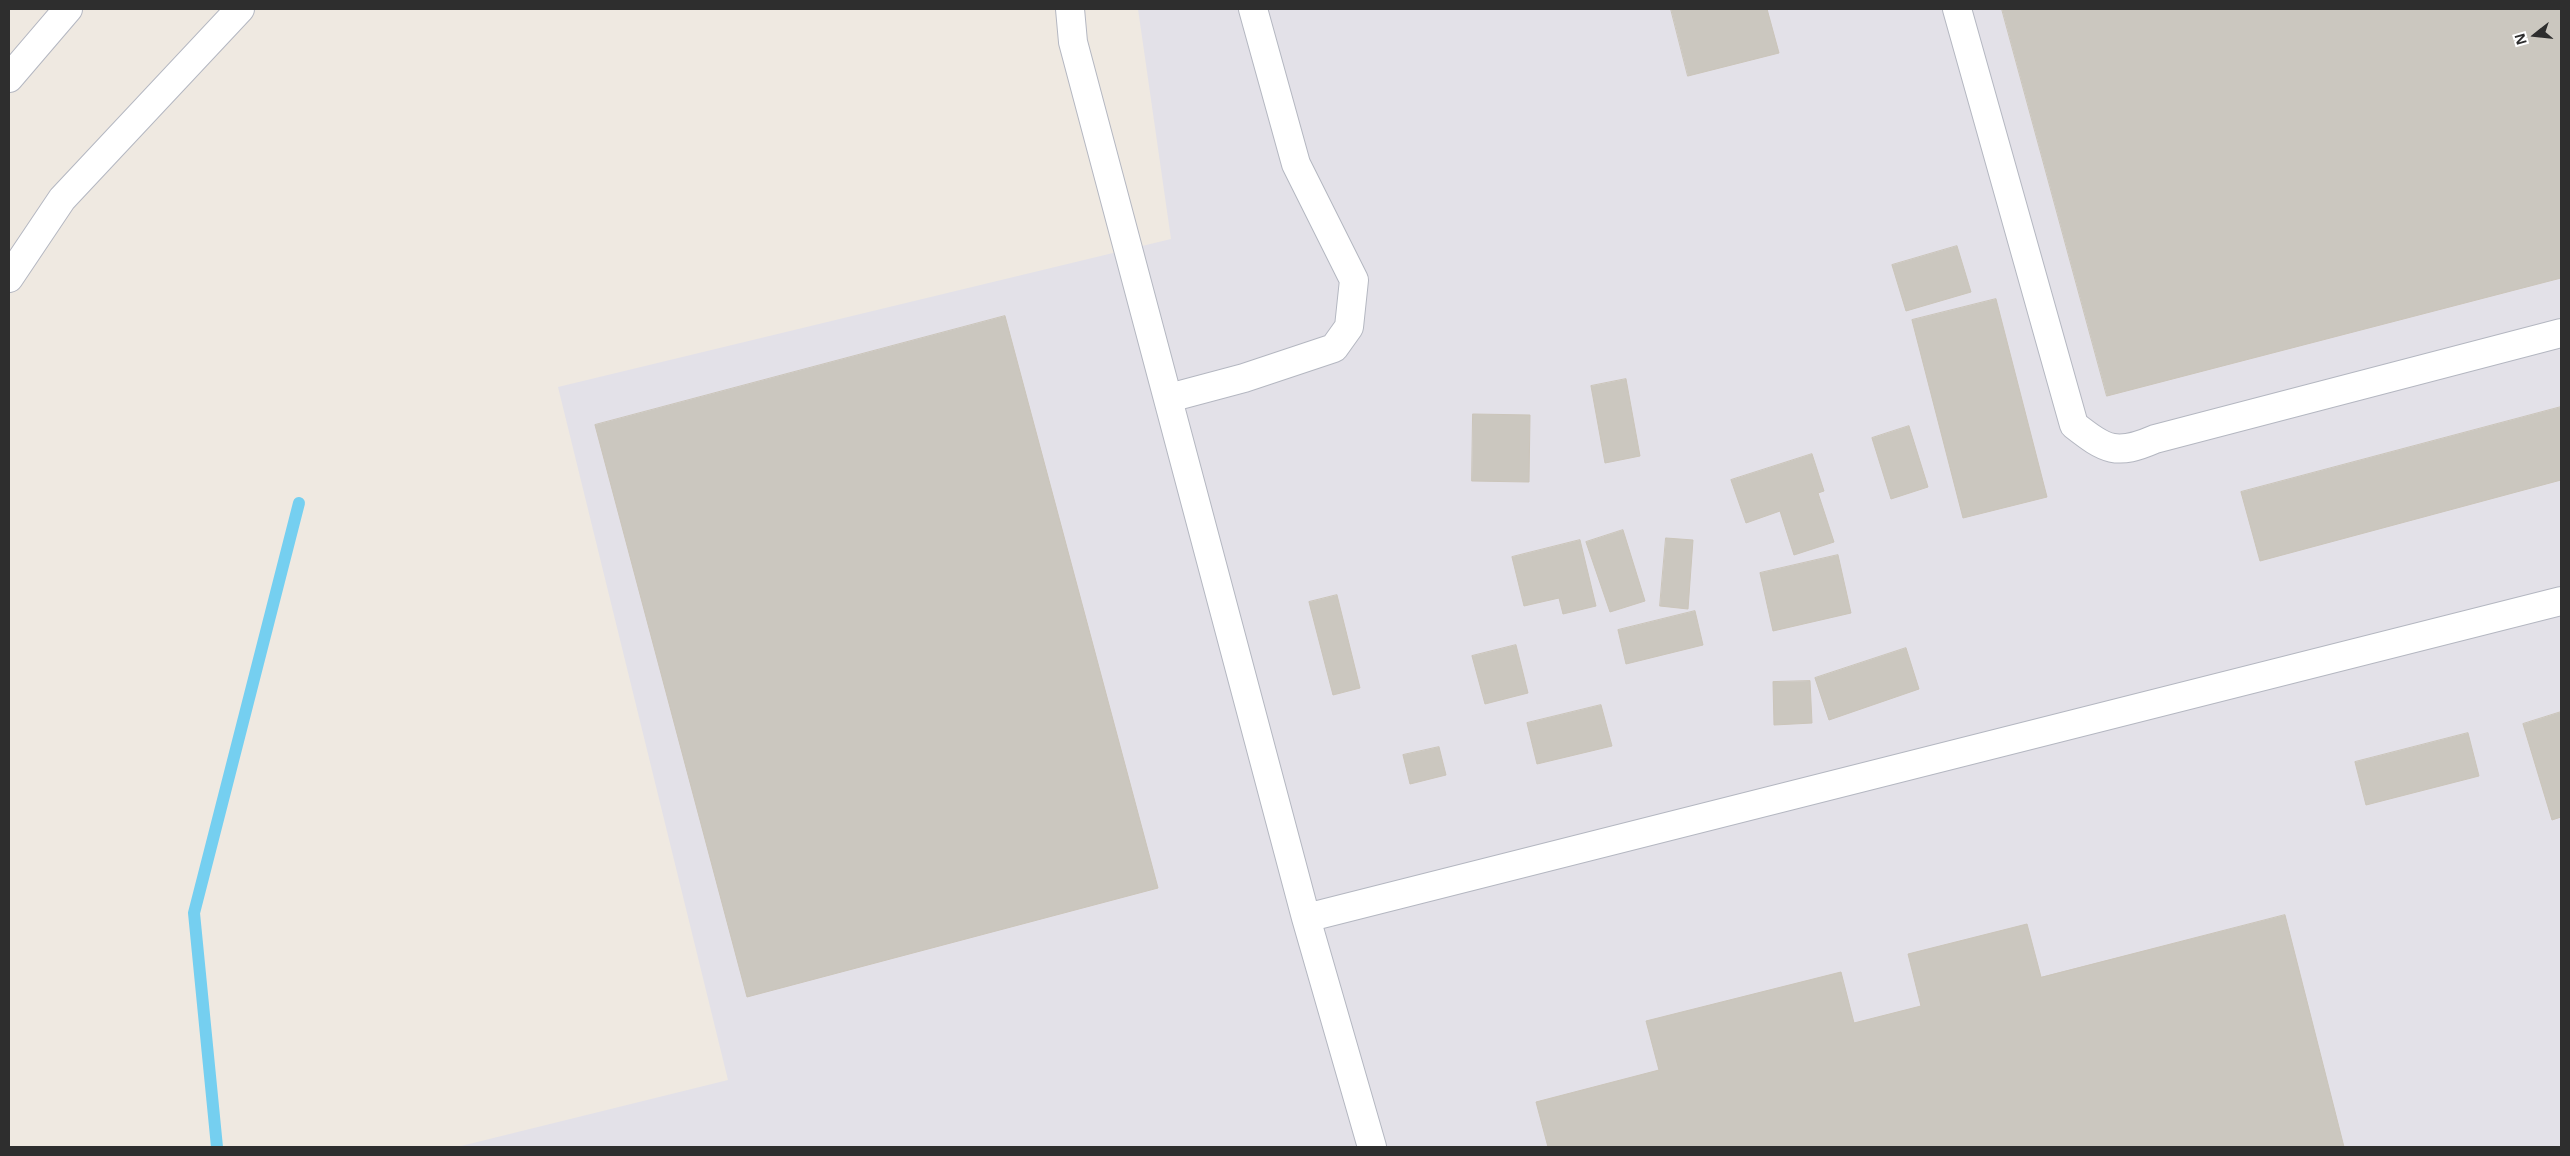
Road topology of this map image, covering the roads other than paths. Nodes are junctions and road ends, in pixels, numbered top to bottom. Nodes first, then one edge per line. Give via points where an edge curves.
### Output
1 (68, 9) edge
2 (240, 9) edge
3 (1056, 9) edge
4 (1070, 9) edge
5 (1253, 9) edge
6 (1957, 9) edge
7 (1073, 42) junction
8 (9, 78) edge
9 (9, 278) edge
10 (2561, 333) edge
11 (1169, 398) junction
12 (2561, 601) edge
13 (1306, 918) junction
14 (1372, 1147) edge

1 - 8 street
2 - 9 street via 62,199
3 - 7 street
4 - 7 street
5 - 11 street via 1296,164 1354,280 1349,326 1334,348 1244,378
6 - 10 street via 2074,425 2100,446 2132,449 2155,440
7 - 11 street
11 - 13 street
12 - 13 street
13 - 14 street

